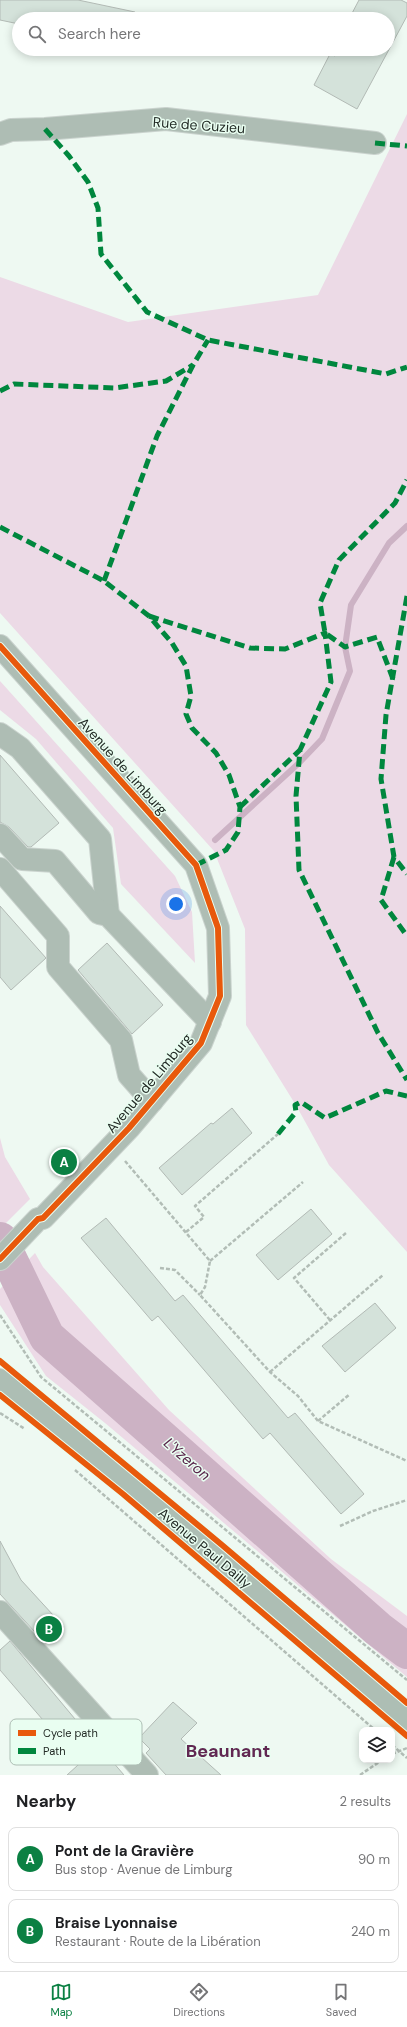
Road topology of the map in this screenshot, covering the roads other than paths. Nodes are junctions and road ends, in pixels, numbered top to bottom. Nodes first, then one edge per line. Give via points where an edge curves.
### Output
1 (0, 134) edge
2 (375, 143) dead end
3 (0, 646) edge
4 (0, 734) edge
5 (0, 835) edge
6 (0, 869) edge
7 (108, 914) junction
8 (210, 1022) junction
9 (152, 1101) junction
10 (0, 1259) edge
11 (0, 1380) edge
12 (0, 1612) edge
13 (96, 1719) edge
14 (407, 1720) edge
15 (138, 1765) edge
16 (147, 1775) edge

1 - 2 street, Rue de Cuzieu via 11,130 166,119
3 - 8 street, Avenue de Limburg via 196,865 218,928 220,996
4 - 7 street via 20,748 100,839
5 - 7 street via 22,859 55,861 99,913
6 - 9 street via 58,936 58,968 121,1040 129,1075
7 - 8 street
8 - 9 street, Avenue de Limburg via 201,1043
9 - 10 street, Avenue de Limburg via 98,1161
11 - 14 main road, Avenue Paul Dailly via 182,1528
12 - 13 street
15 - 16 street

